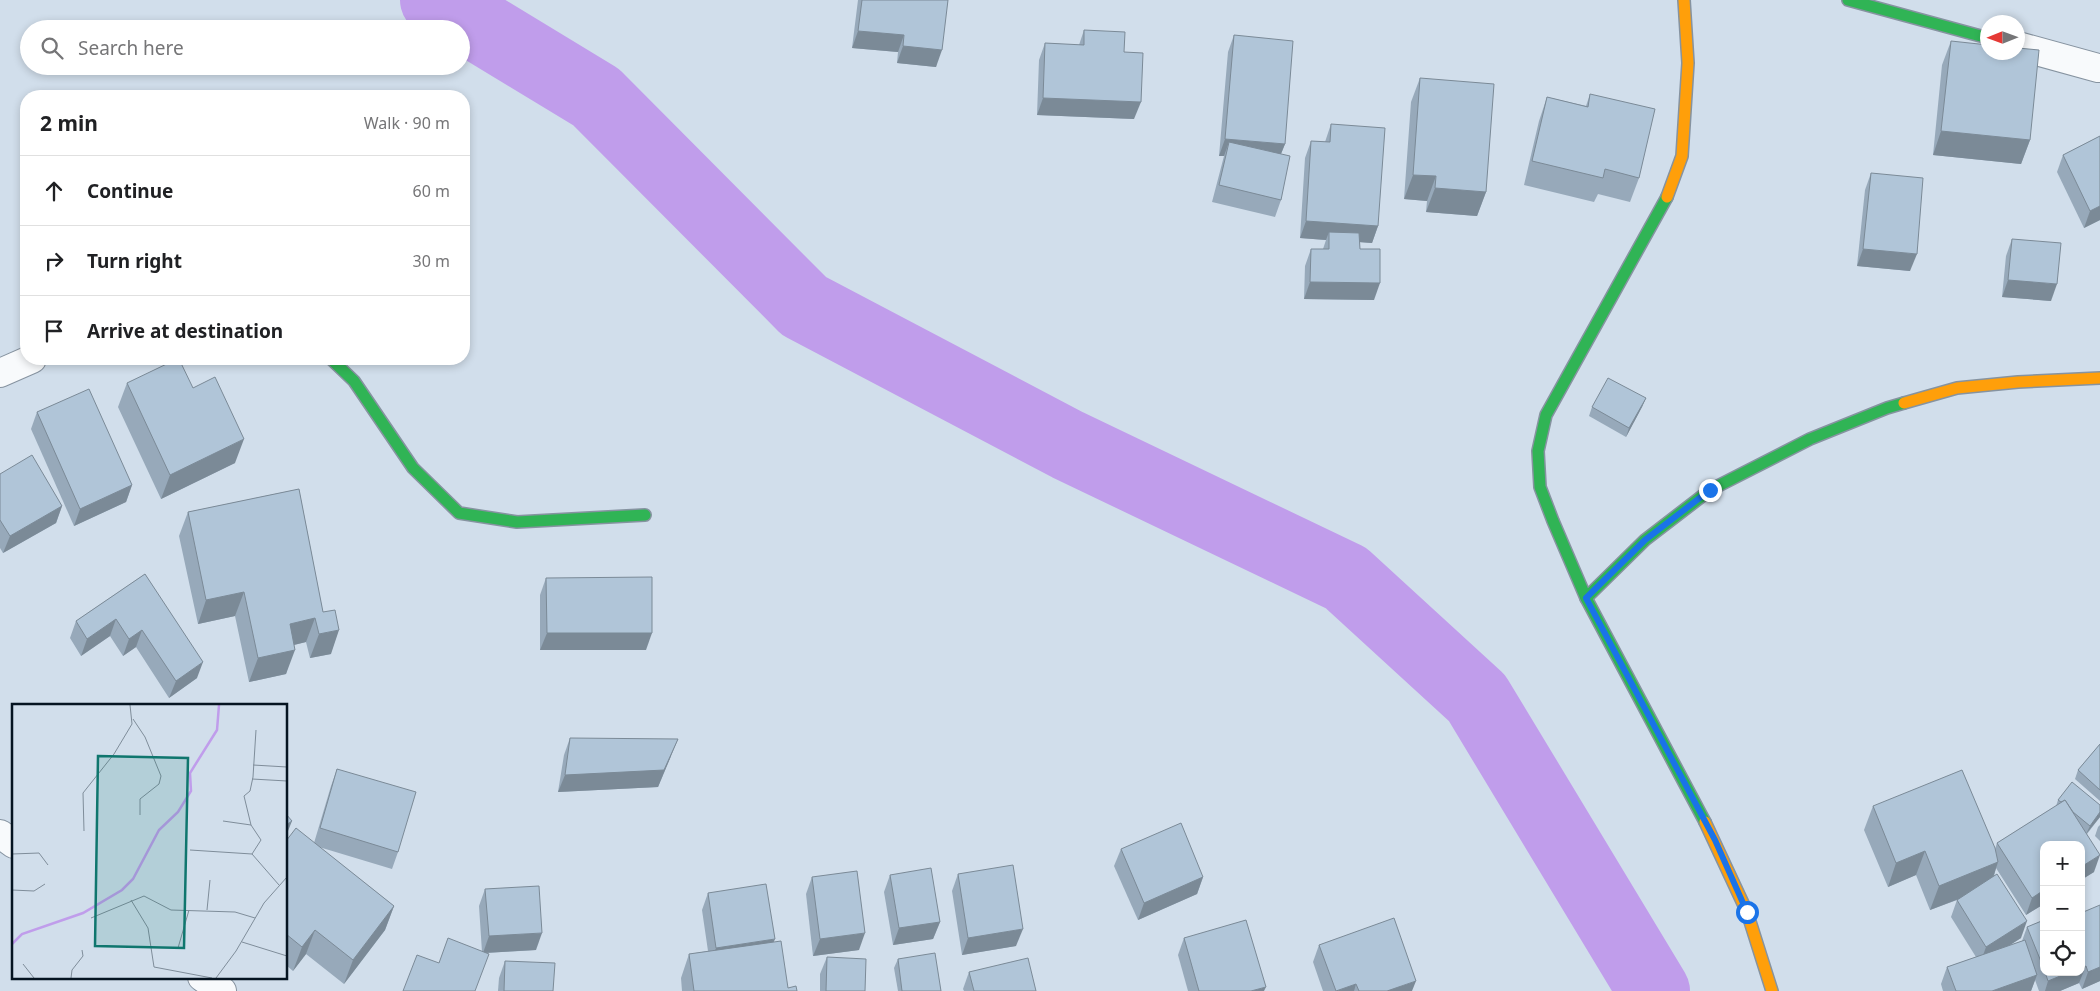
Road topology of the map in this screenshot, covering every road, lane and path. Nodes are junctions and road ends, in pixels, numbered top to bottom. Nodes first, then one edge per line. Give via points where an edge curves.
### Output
1 (1684, 0) edge
2 (1848, 0) edge
3 (1980, 36) edge
4 (2025, 48) edge
5 (2098, 68) dead end
6 (20, 364) edge
7 (337, 365) edge
8 (0, 373) edge
9 (2100, 378) edge
10 (645, 515) dead end
11 (1586, 598) junction
12 (0, 834) edge
13 (12, 843) edge
14 (203, 978) edge
15 (222, 991) edge
16 (1772, 991) edge

1 - 11 street via 1688,63 1682,156 1665,204 1546,415 1538,451 1540,487
2 - 3 street
4 - 5 street
6 - 8 street
7 - 10 street via 354,381 413,468 459,513 517,522
9 - 11 street via 1958,388 1887,408 1810,439 1710,490 1645,540
11 - 16 street via 1715,840 1747,912
12 - 13 street
14 - 15 street

